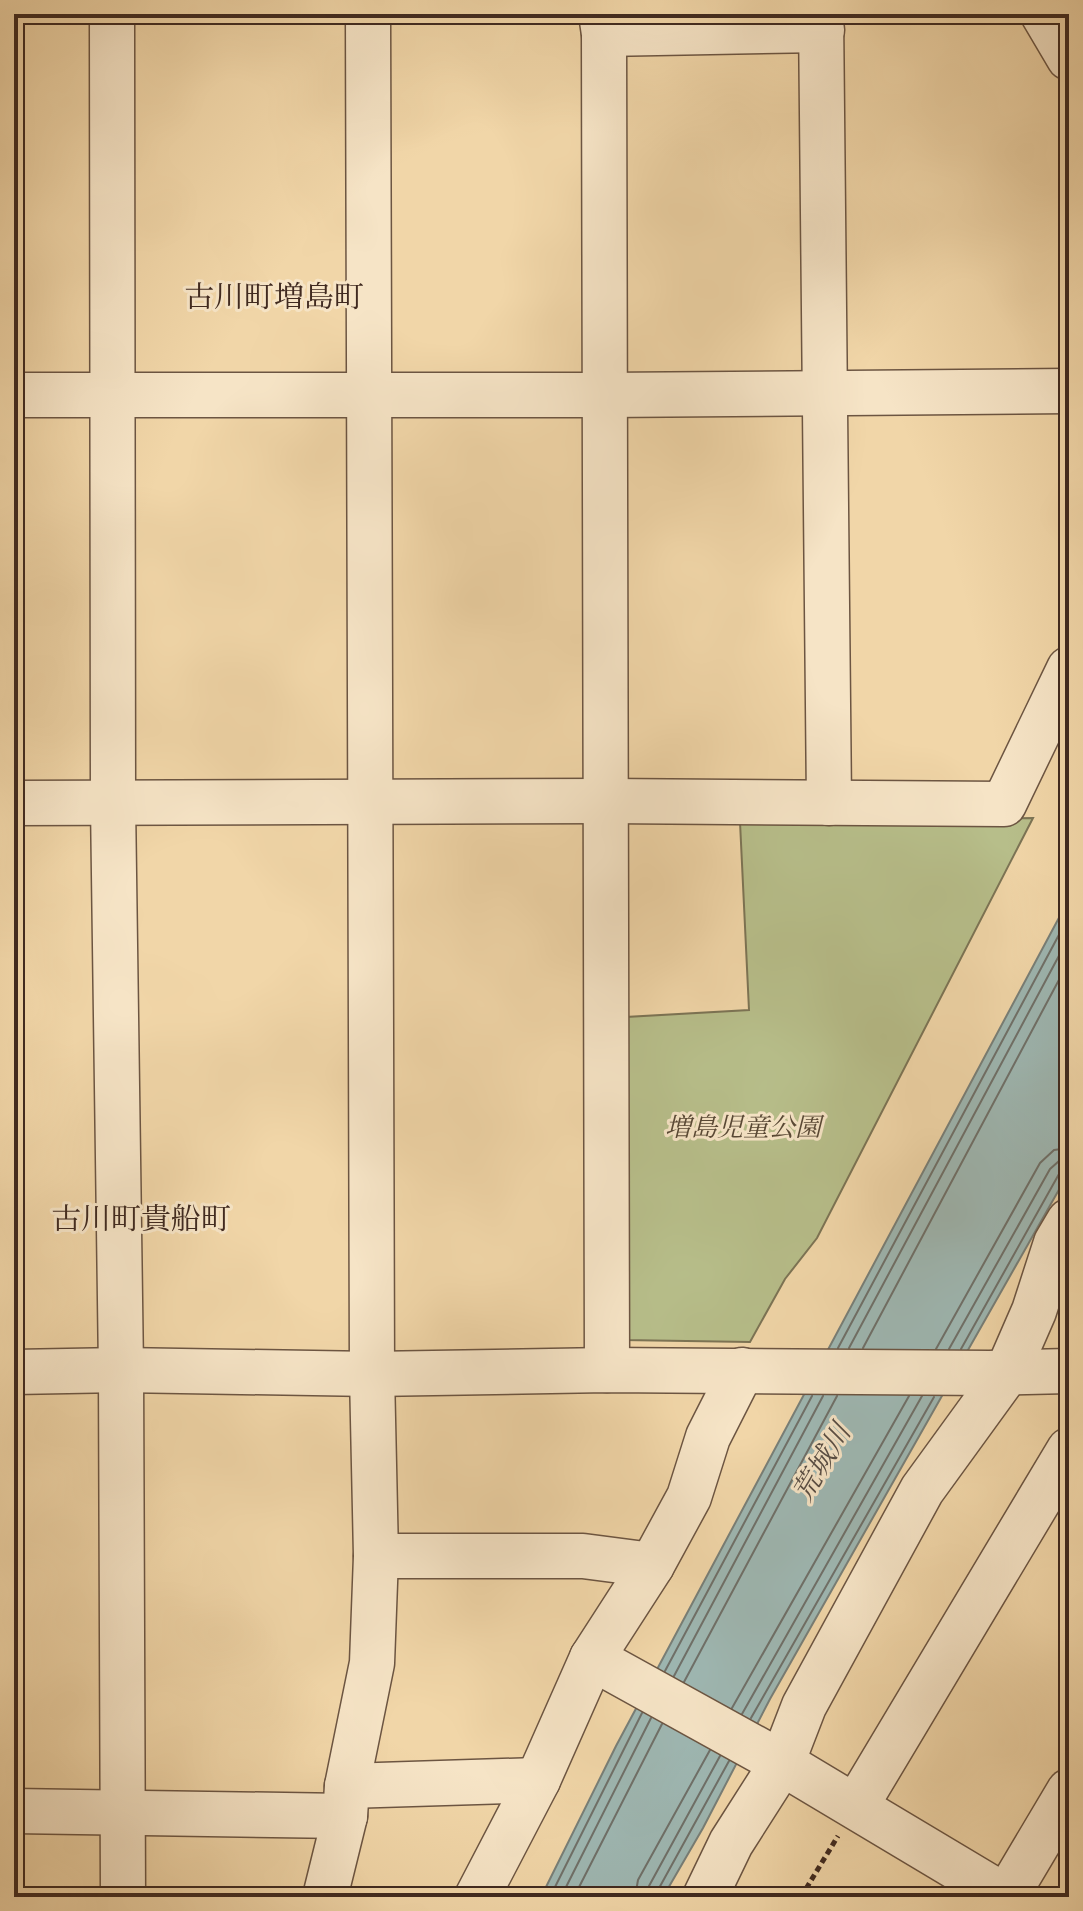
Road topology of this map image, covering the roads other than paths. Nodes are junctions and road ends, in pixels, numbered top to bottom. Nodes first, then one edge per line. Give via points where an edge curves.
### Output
1 (112, 14) edge
2 (368, 14) edge
3 (1043, 14) edge
4 (822, 22) edge
5 (602, 24) edge
6 (1069, 58) edge
7 (824, 391) junction
8 (1069, 391) edge
9 (113, 394) junction
10 (370, 394) junction
11 (14, 395) edge
12 (605, 395) junction
13 (1069, 669) edge
14 (607, 801) junction
15 (371, 802) junction
16 (14, 803) edge
17 (113, 803) junction
18 (829, 803) junction
19 (1069, 1221) edge
20 (121, 1370) junction
21 (607, 1370) junction
22 (742, 1370) junction
23 (1069, 1371) edge
24 (14, 1372) edge
25 (998, 1373) junction
26 (372, 1374) junction
27 (1069, 1450) edge
28 (376, 1556) junction
29 (652, 1565) junction
30 (592, 1658) junction
31 (782, 1763) junction
32 (538, 1780) junction
33 (1069, 1791) edge
34 (346, 1801) junction
35 (856, 1806) junction
36 (14, 1811) edge
37 (121, 1812) junction
38 (123, 1897) edge
39 (325, 1897) edge
40 (477, 1897) edge
41 (705, 1897) edge
42 (1006, 1897) edge

1 - 9 street
2 - 10 street
3 - 6 street
4 - 5 street
4 - 7 street
5 - 12 street
7 - 8 street
7 - 12 street
7 - 18 street
9 - 10 street
9 - 11 street
9 - 17 street
10 - 12 street
10 - 15 street
12 - 14 street
13 - 18 street via 1004,804
14 - 15 street
14 - 18 street
14 - 21 street
15 - 17 street
15 - 26 street
16 - 17 street
17 - 20 street
19 - 25 street via 1056,1243 1034,1311
20 - 24 street
20 - 26 street
20 - 37 street
21 - 22 street
21 - 26 street
22 - 25 street
22 - 29 street via 708,1437 689,1497
23 - 25 street
25 - 31 street via 922,1490 804,1706
26 - 28 street
27 - 35 street
28 - 29 street via 583,1556
28 - 34 street via 372,1663
29 - 30 street
30 - 31 street
30 - 32 street
31 - 35 street
31 - 41 street via 731,1843
32 - 34 street
32 - 40 street
33 - 42 street
34 - 37 street
34 - 39 street
35 - 42 street
36 - 37 street
37 - 38 street

